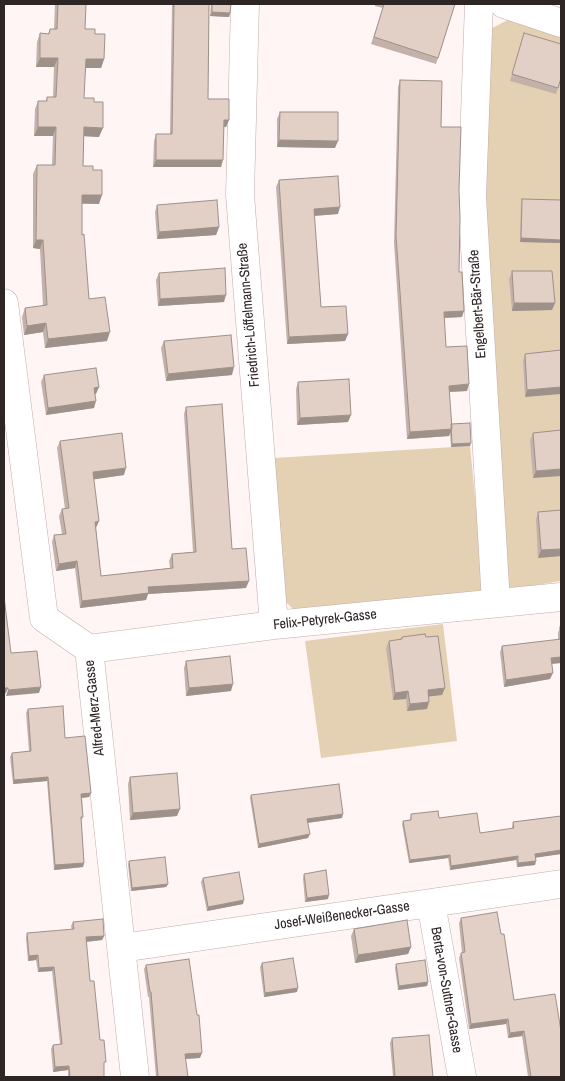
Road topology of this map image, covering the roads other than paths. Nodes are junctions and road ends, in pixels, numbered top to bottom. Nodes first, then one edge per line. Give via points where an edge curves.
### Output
1 (245, 4) edge
2 (479, 4) edge
3 (504, 4) edge
4 (561, 23) edge
5 (4, 303) edge
6 (561, 597) edge
7 (496, 604) junction
8 (274, 625) junction
9 (89, 649) junction
10 (561, 884) edge
11 (431, 903) junction
12 (122, 948) junction
13 (135, 1077) edge
14 (462, 1077) edge

1 - 8 street, Friedrich-Löffelmann-Straße via 240,195
2 - 7 street, Engelbert-Bär-Straße via 472,197
3 - 4 street
5 - 9 street, Alfred-Merz-Gasse via 44,618
6 - 7 street, Felix-Petyrek-Gasse
7 - 8 street, Felix-Petyrek-Gasse
8 - 9 street, Felix-Petyrek-Gasse
9 - 12 street, Alfred-Merz-Gasse
10 - 11 street, Josef-Weißenecker-Gasse
11 - 12 street, Josef-Weißenecker-Gasse
11 - 14 street, Berta-von-Suttner-Gasse
12 - 13 street, Alfred-Merz-Gasse

